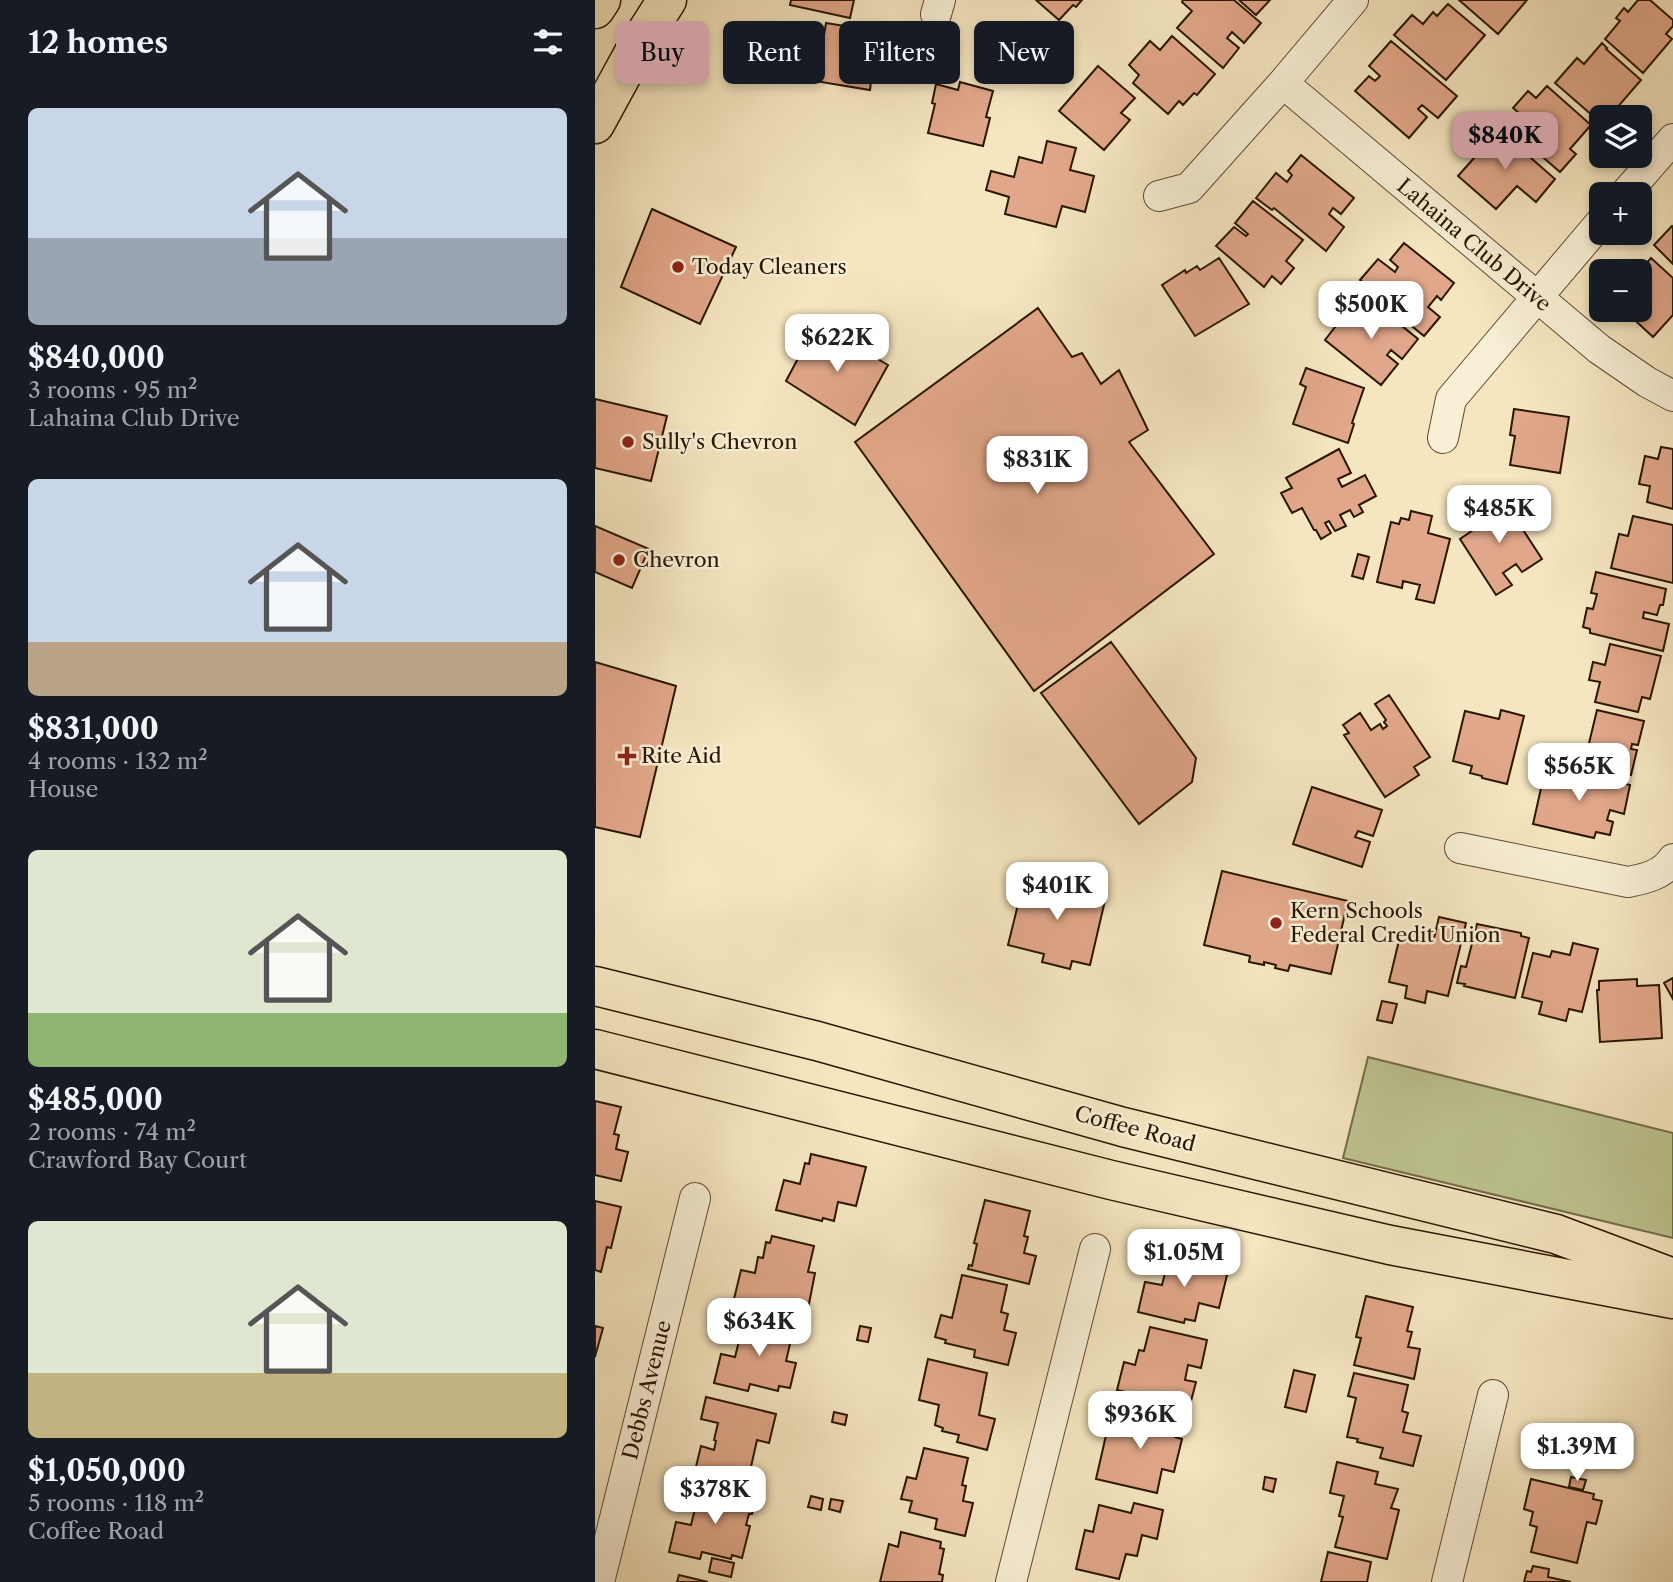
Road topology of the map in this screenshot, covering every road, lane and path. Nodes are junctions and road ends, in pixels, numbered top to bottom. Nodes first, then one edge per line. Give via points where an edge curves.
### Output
1 (601, 0) edge
2 (667, 0) edge
3 (1353, 0) edge
4 (595, 9) edge
5 (1283, 83) junction
6 (595, 124) edge
7 (1673, 139) edge
8 (1635, 182) edge
9 (1159, 196) dead end
10 (1589, 236) edge
11 (1536, 297) junction
12 (1673, 396) edge
13 (1443, 438) dead end
14 (1460, 848) dead end
15 (1673, 859) edge
16 (595, 986) edge
17 (595, 1049) edge
18 (695, 1198) dead end
19 (1095, 1249) dead end
20 (1673, 1278) edge
21 (1673, 1299) edge
22 (1493, 1395) dead end
23 (599, 1582) edge
24 (1011, 1582) edge
25 (1447, 1582) edge

1 - 4 main road
2 - 6 main road
3 - 5 street
5 - 9 street via 1189,188
5 - 11 street, Lahaina Club Drive
7 - 8 street
10 - 11 street
11 - 12 street, Lahaina Club Drive via 1599,349
11 - 13 street via 1451,398
14 - 15 street via 1628,882 1651,877
16 - 20 main road, Coffee Road via 817,1041 1123,1127 1556,1234
17 - 21 main road via 1111,1180 1378,1242
18 - 23 street, Debbs Avenue
19 - 24 street
22 - 25 street

